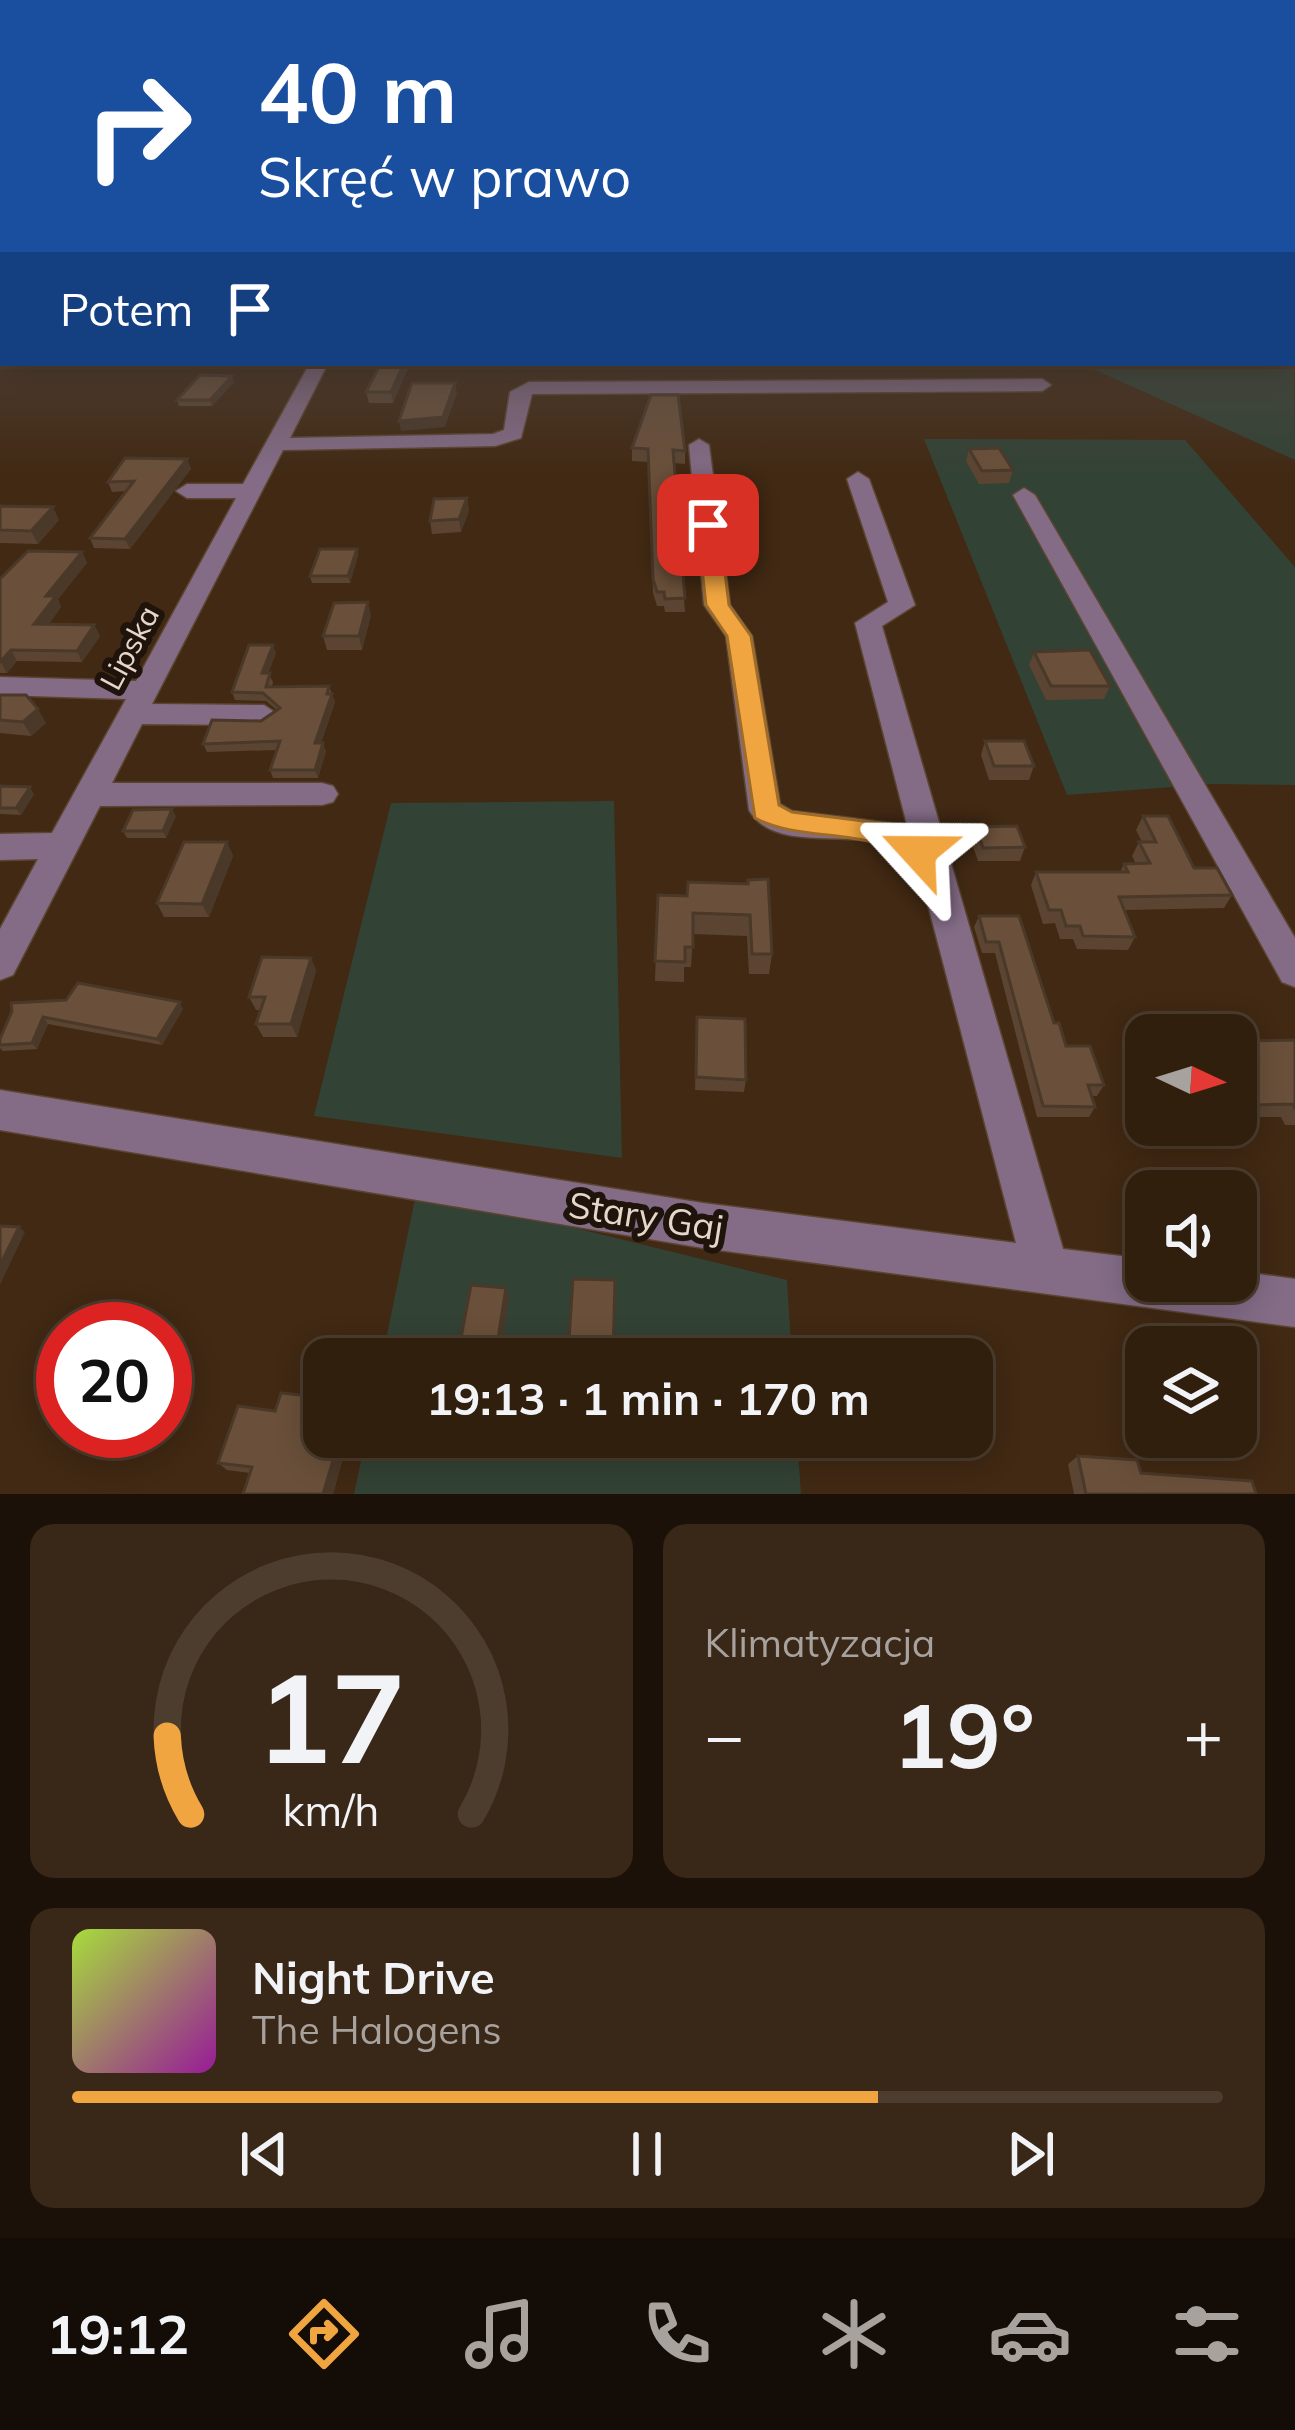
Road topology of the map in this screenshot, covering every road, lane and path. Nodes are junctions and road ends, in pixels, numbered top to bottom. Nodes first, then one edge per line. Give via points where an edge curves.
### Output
1 (317, 366) edge
2 (1042, 386) dead end
3 (274, 444) junction
4 (699, 445) dead end
5 (858, 479) dead end
6 (187, 490) dead end
7 (249, 491) junction
8 (1024, 495) dead end
9 (0, 686) edge
10 (138, 702) junction
11 (264, 715) edge
12 (322, 794) dead end
13 (89, 795) junction
14 (62, 846) junction
15 (0, 847) edge
16 (935, 868) junction
17 (0, 964) edge
18 (1295, 971) edge
19 (0, 1110) edge
20 (1046, 1271) junction
21 (1295, 1304) edge

1 - 3 street, Lipska
2 - 3 street via 529,388 520,392 514,434 495,440
3 - 7 street, Lipska
4 - 16 street via 717,605 739,636 765,811 786,822 900,835
5 - 16 street via 902,605 868,623
6 - 7 street
7 - 10 street, Lipska
8 - 18 street
9 - 10 street
10 - 11 street
10 - 13 street, Lipska
12 - 13 street
13 - 14 street, Lipska
14 - 15 street
14 - 17 street, Lipska
16 - 20 street
19 - 20 street, Stary Gaj via 618,1212
20 - 21 street, Stary Gaj

